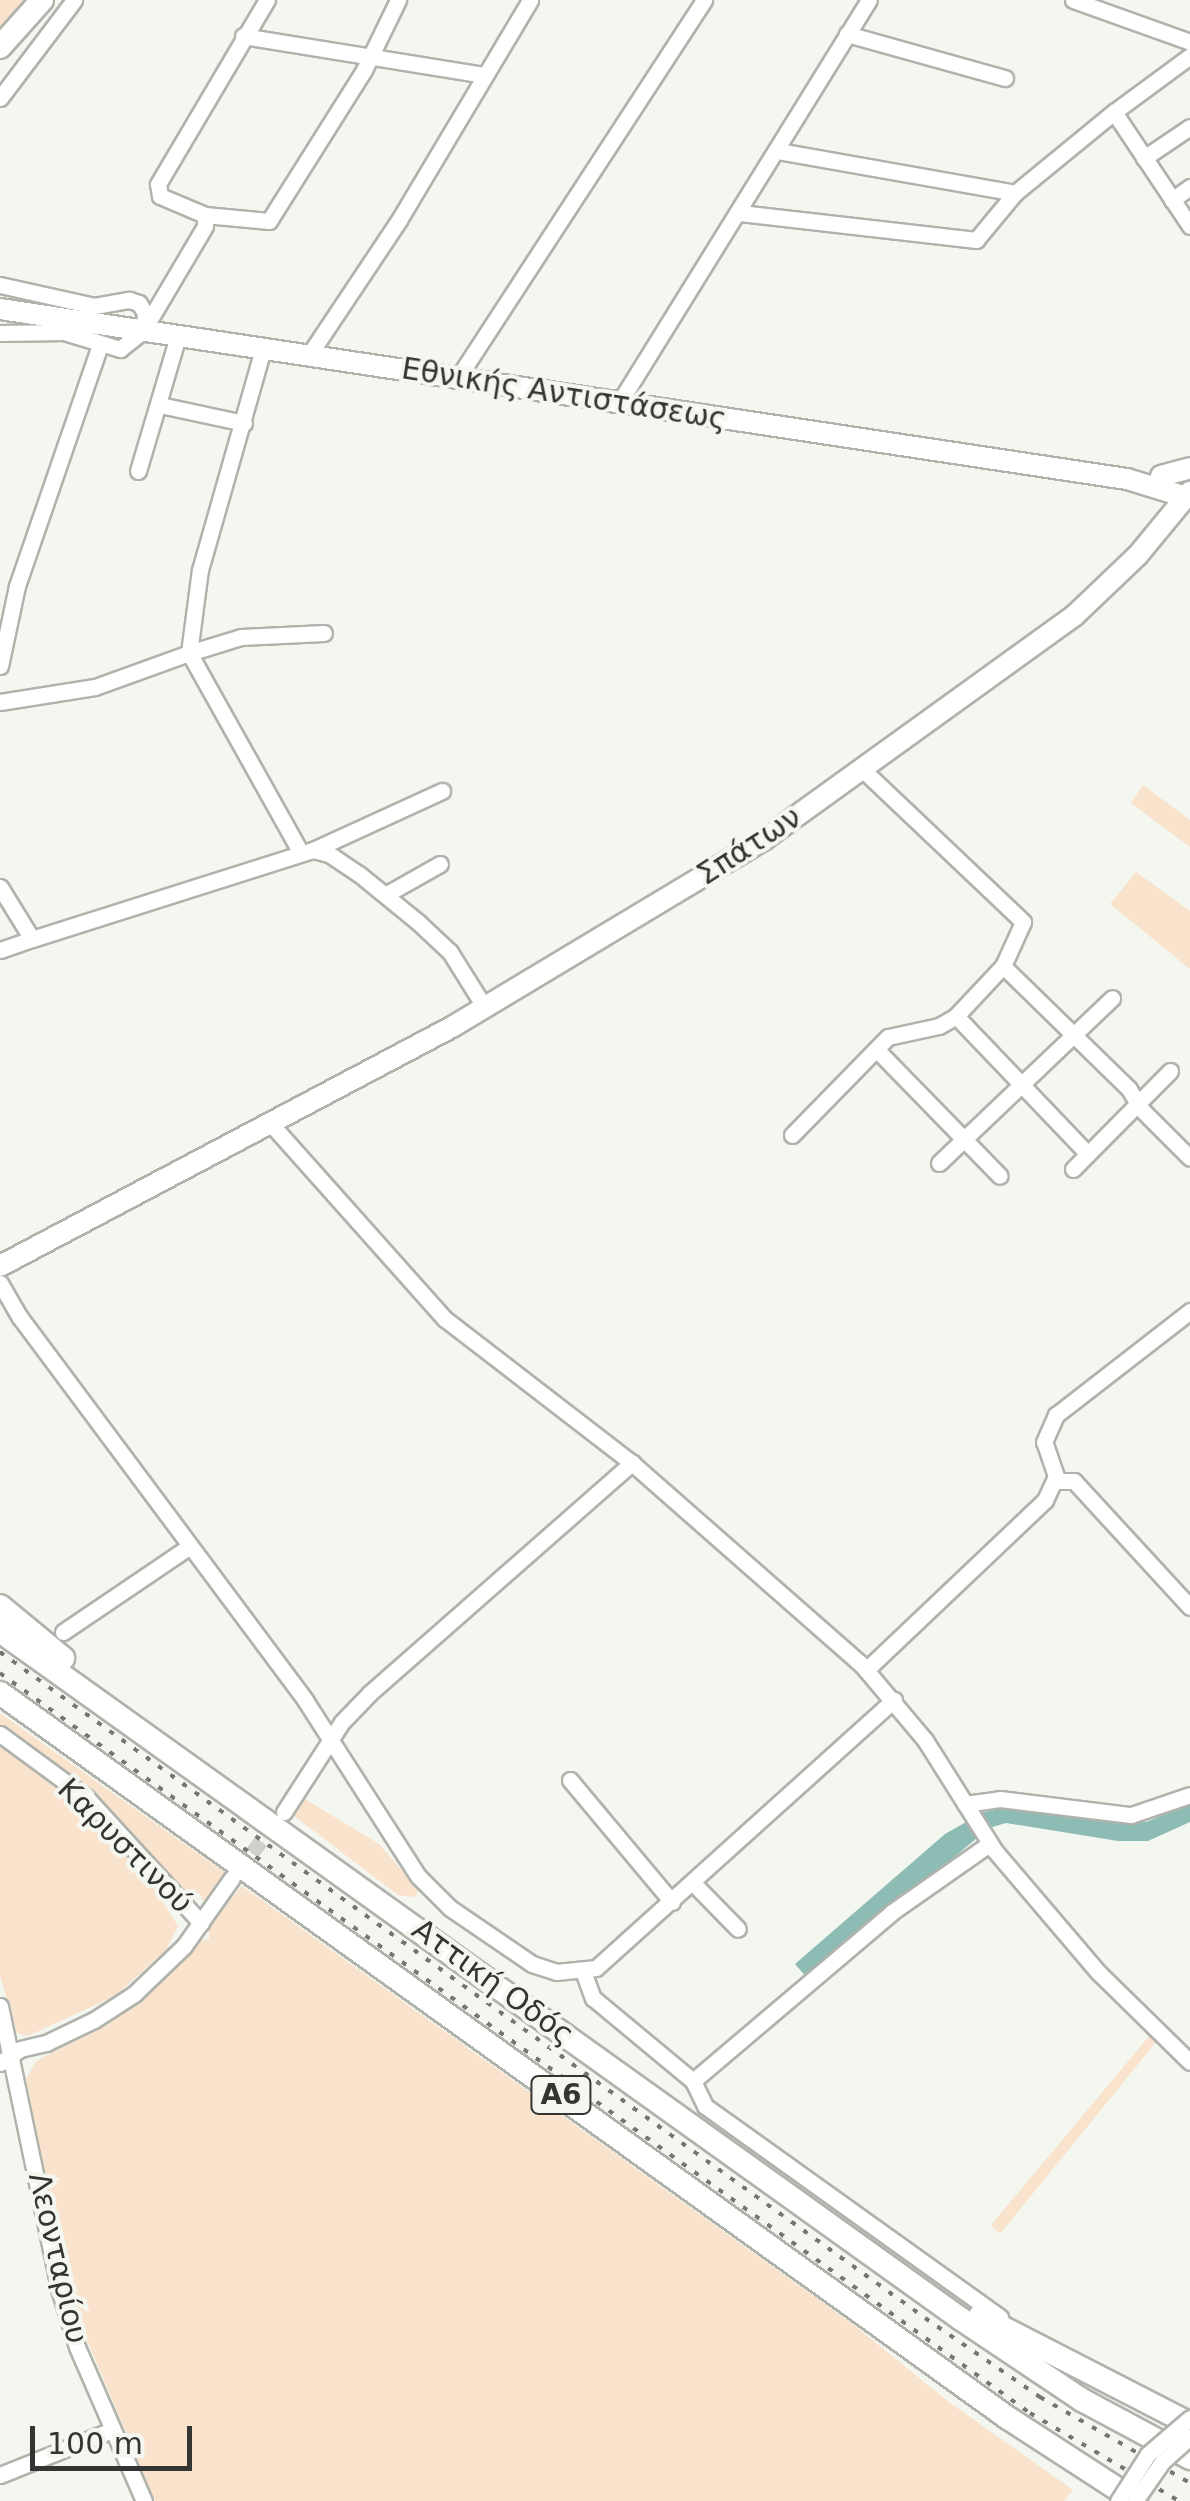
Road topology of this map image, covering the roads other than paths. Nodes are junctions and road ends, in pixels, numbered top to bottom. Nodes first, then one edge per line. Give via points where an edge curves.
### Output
1 (42, 0) edge
2 (74, 0) edge
3 (267, 0) edge
4 (398, 0) edge
5 (530, 0) edge
6 (704, 0) edge
7 (869, 0) edge
8 (1072, 0) edge
9 (847, 34) junction
10 (244, 36) junction
11 (1190, 42) edge
12 (0, 47) edge
13 (371, 56) junction
14 (1188, 62) edge
15 (484, 75) junction
16 (1005, 78) dead end
17 (0, 98) edge
18 (1114, 112) junction
19 (1190, 127) edge
20 (778, 151) junction
21 (1144, 158) junction
22 (1190, 187) edge
23 (1015, 193) junction
24 (1172, 200) junction
25 (740, 213) junction
26 (205, 216) junction
27 (1190, 226) edge
28 (0, 285) edge
29 (0, 309) edge
30 (144, 330) junction
31 (0, 333) edge
32 (178, 336) junction
33 (100, 345) junction
34 (263, 348) junction
35 (309, 355) junction
36 (459, 376) junction
37 (619, 403) junction
38 (160, 405) junction
39 (244, 423) junction
40 (1190, 468) edge
41 (138, 471) dead end
42 (1161, 476) junction
43 (1128, 479) junction
44 (1188, 495) edge
45 (324, 633) dead end
46 (190, 654) junction
47 (0, 666) edge
48 (0, 702) edge
49 (862, 769) junction
50 (442, 791) dead end
51 (307, 852) junction
52 (440, 864) dead end
53 (0, 887) edge
54 (385, 895) junction
55 (32, 939) junction
56 (0, 950) edge
57 (1003, 966) junction
58 (1112, 998) dead end
59 (484, 1008) junction
60 (956, 1016) junction
61 (1074, 1032) junction
62 (876, 1049) junction
63 (1170, 1071) dead end
64 (1022, 1084) junction
65 (1138, 1103) junction
66 (265, 1128) junction
67 (792, 1135) dead end
68 (965, 1138) junction
69 (1087, 1153) junction
70 (1190, 1158) edge
71 (939, 1164) dead end
72 (1073, 1169) dead end
73 (1000, 1176) dead end
74 (0, 1266) edge
75 (0, 1281) edge
76 (0, 1302) edge
77 (1190, 1311) edge
78 (19, 1316) junction
79 (632, 1463) junction
80 (1056, 1481) junction
81 (190, 1546) junction
82 (0, 1606) edge
83 (1190, 1607) edge
84 (0, 1631) edge
85 (63, 1632) dead end
86 (866, 1670) junction
87 (2, 1694) edge
88 (894, 1700) junction
89 (0, 1734) edge
90 (332, 1745) junction
91 (570, 1780) dead end
92 (230, 1792) junction
93 (1190, 1795) edge
94 (968, 1808) junction
95 (284, 1812) tunnel mouth
96 (986, 1840) junction
97 (232, 1878) tunnel mouth
98 (694, 1883) junction
99 (672, 1902) junction
100 (201, 1922) junction
101 (738, 1929) dead end
102 (582, 1971) junction
103 (0, 2006) edge
104 (10, 2058) edge
105 (1190, 2062) edge
106 (692, 2081) junction
107 (875, 2259) junction
108 (1032, 2334) dead end
109 (1190, 2421) edge
110 (112, 2430) junction
111 (1190, 2438) edge
112 (1190, 2458) edge
113 (0, 2476) edge
114 (1111, 2492) edge
115 (144, 2501) edge
116 (1133, 2501) edge

1 - 12 highway
2 - 17 street
3 - 10 street
4 - 13 street
5 - 15 street
6 - 36 street
7 - 9 street
8 - 11 street
9 - 16 street
9 - 20 street
10 - 13 street
10 - 26 street via 158,184 160,196
13 - 15 street
13 - 26 street via 269,221
14 - 18 street
15 - 35 street
18 - 21 street
18 - 23 street
19 - 21 street
20 - 23 street
20 - 25 street
21 - 24 street
22 - 24 street
23 - 25 street via 976,240
24 - 27 street
25 - 37 street
26 - 30 street via 202,236
28 - 30 street via 94,306 139,303
29 - 30 main road, Εθνικής Αντιστάσεως
30 - 32 main road, Εθνικής Αντιστάσεως
30 - 33 street via 120,349
31 - 33 street via 64,332
32 - 34 main road, Εθνικής Αντιστάσεως
32 - 38 street
33 - 47 street via 17,586
34 - 35 main road, Εθνικής Αντιστάσεως
34 - 39 street
35 - 36 main road, Εθνικής Αντιστάσεως
36 - 37 main road, Εθνικής Αντιστάσεως
37 - 43 main road, Εθνικής Αντιστάσεως
38 - 39 street
38 - 41 street
39 - 46 street via 200,570
40 - 42 main road, Εθνικής Αντιστάσεως
42 - 43 main road, Εθνικής Αντιστάσεως
42 - 44 main road
43 - 44 main road, Εθνικής Αντιστάσεως
44 - 49 main road, Σπάτων via 1074,616
45 - 46 street via 241,638
46 - 48 street via 96,687
46 - 51 street
49 - 57 street via 1023,922
49 - 59 main road, Σπάτων via 766,838
50 - 51 street
51 - 54 street via 329,854
51 - 55 street
52 - 54 street
53 - 55 street
54 - 59 street via 450,952
55 - 56 street
57 - 60 street
57 - 61 street
58 - 61 street
59 - 66 main road, Σπάτων
60 - 62 street via 888,1036
60 - 64 street
61 - 64 street
61 - 65 street
62 - 67 street
62 - 68 street
63 - 65 street
64 - 68 street
64 - 69 street
65 - 69 street
65 - 70 street
66 - 74 main road, Σπάτων
66 - 75 main road, Σπάτων
66 - 79 street via 444,1319
68 - 71 street
68 - 73 street
69 - 72 street
75 - 78 street
76 - 78 street
77 - 80 street via 1056,1415 1044,1442
78 - 81 street
79 - 86 street
79 - 90 street via 383,1680
80 - 83 street via 1074,1481
80 - 86 street via 1045,1500
81 - 85 street
81 - 90 street
82 - 92 highway
84 - 92 highway, Αττική Οδός / Α6
86 - 88 street
87 - 114 highway, Αττική Οδός / Α6
88 - 94 street
88 - 98 street
89 - 100 street, Καρυστινού via 87,1798
90 - 95 street via 321,1770
90 - 102 street via 387,1834 450,1908 532,1964
91 - 99 street
92 - 107 highway, Αττική Οδός / Α6
93 - 94 street via 1131,1815 1000,1799
94 - 96 street
96 - 105 street via 1100,1973
96 - 106 street
97 - 100 street
98 - 99 street
98 - 101 street
99 - 102 street via 596,1968
100 - 104 street via 134,1994
102 - 106 street via 593,1998
103 - 104 street, Λεονταρίου
104 - 110 street, Λεονταρίου via 60,2292
106 - 108 street via 706,2106
107 - 109 highway
107 - 112 highway, Αττική Οδός / Α6 via 1082,2400
109 - 114 street, bridge
110 - 113 street
110 - 115 street, Λεονταρίου
111 - 116 street, bridge
114 - 116 highway, Αττική Οδός

